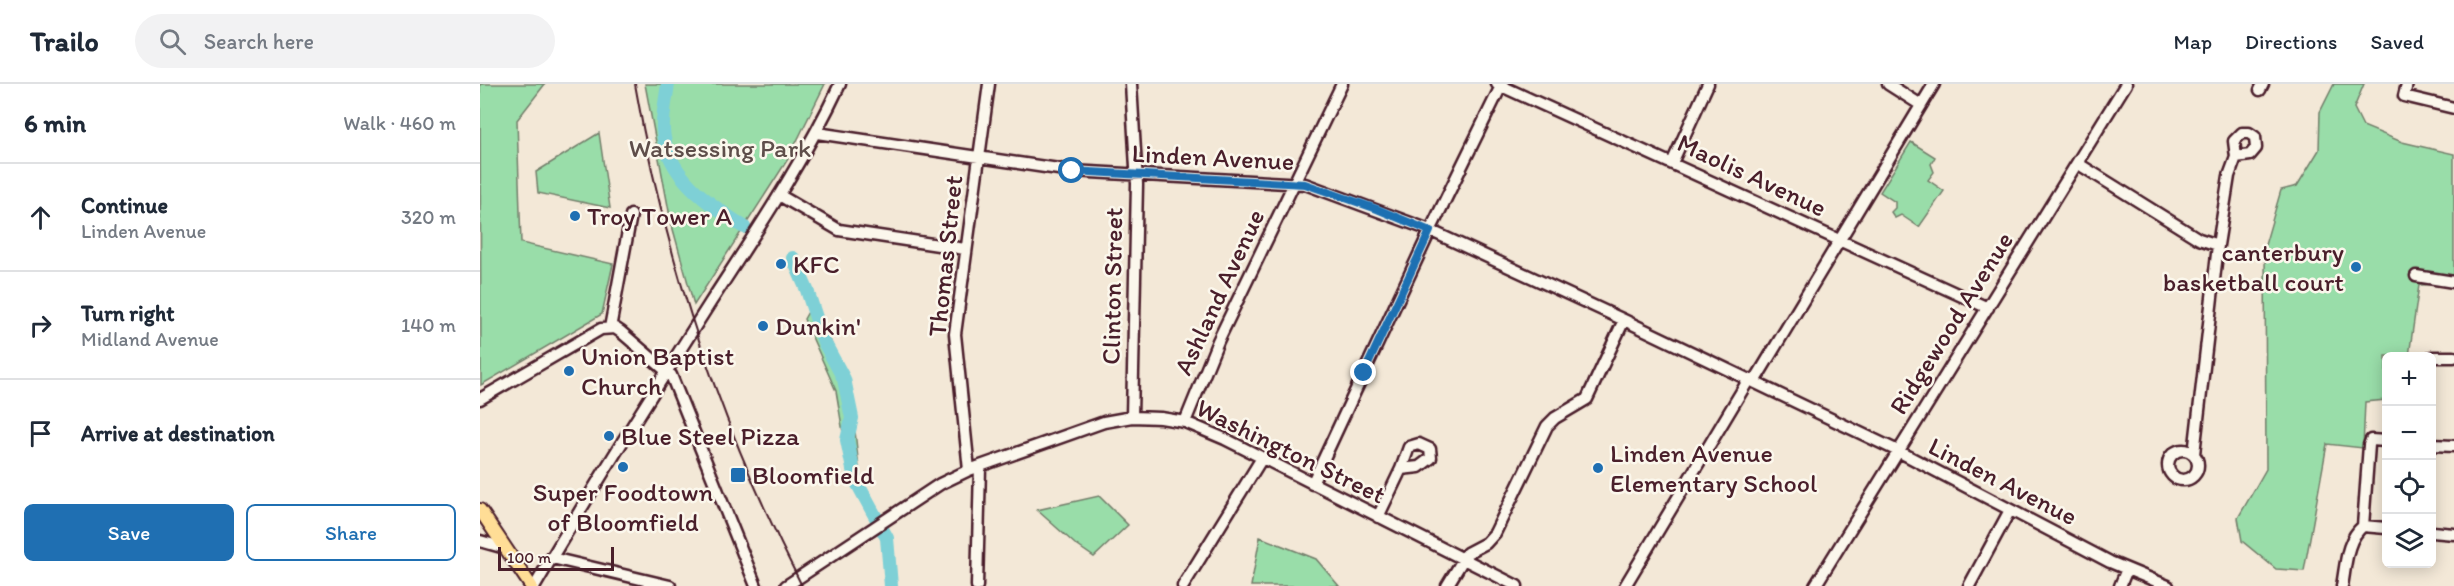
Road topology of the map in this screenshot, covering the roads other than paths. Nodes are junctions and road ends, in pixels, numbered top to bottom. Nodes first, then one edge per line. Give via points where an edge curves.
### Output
1 (840, 84) edge
2 (989, 84) edge
3 (1131, 84) edge
4 (1342, 84) edge
5 (1708, 84) edge
6 (1888, 84) edge
7 (1934, 84) edge
8 (2126, 84) edge
9 (2408, 84) edge
10 (1500, 85) edge
11 (1921, 105) junction
12 (2454, 108) edge
13 (817, 133) junction
14 (2236, 157) dead end
15 (978, 158) junction
16 (1672, 163) junction
17 (2077, 163) junction
18 (1136, 175) junction
19 (1295, 184) junction
20 (779, 195) junction
21 (631, 215) dead end
22 (1430, 231) junction
23 (1839, 240) junction
24 (2218, 245) junction
25 (966, 249) junction
26 (2416, 276) dead end
27 (2454, 282) edge
28 (1988, 308) junction
29 (1624, 320) junction
30 (610, 328) junction
31 (2436, 357) edge
32 (2454, 357) edge
33 (667, 370) junction
34 (1751, 381) junction
35 (492, 392) junction
36 (480, 393) edge
37 (480, 399) edge
38 (1132, 417) junction
39 (1185, 422) junction
40 (2382, 441) edge
41 (2436, 445) edge
42 (2454, 446) edge
43 (1898, 451) junction
44 (2194, 454) dead end
45 (1262, 458) junction
46 (975, 468) junction
47 (1401, 470) dead end
48 (1312, 484) junction
49 (480, 510) edge
50 (2010, 510) junction
51 (1378, 517) junction
52 (2362, 526) junction
53 (2382, 528) edge
54 (2436, 532) edge
55 (2454, 534) edge
56 (480, 541) edge
57 (505, 548) junction
58 (552, 558) junction
59 (1463, 559) junction
60 (2127, 569) junction
61 (750, 580) edge
62 (533, 586) edge
63 (670, 586) edge
64 (756, 586) edge
65 (786, 586) edge
66 (977, 586) edge
67 (1183, 586) edge
68 (1447, 586) edge
69 (1517, 586) edge
70 (1625, 586) edge
71 (1815, 586) edge
72 (1969, 586) edge
73 (2120, 586) edge
74 (2168, 586) edge
75 (2342, 586) edge

1 - 13 street
2 - 15 street, Thomas Street
3 - 18 street, Clinton Street
4 - 19 street, Ashland Avenue
5 - 16 street
6 - 11 street
7 - 11 street
8 - 17 street, Ridgewood Avenue
9 - 12 street via 2404,96
10 - 16 street, Maolis Avenue
10 - 22 street
11 - 23 street
13 - 15 street, Linden Avenue
13 - 20 street
14 - 24 street via 2229,176
15 - 18 street, Linden Avenue
15 - 25 street, Thomas Street
16 - 23 street, Maolis Avenue
17 - 24 street via 2199,239
17 - 28 street, Ridgewood Avenue
18 - 19 street, Linden Avenue
18 - 38 street, Clinton Street
19 - 22 street, Linden Avenue via 1377,209
19 - 39 street, Ashland Avenue via 1218,341
20 - 25 street via 839,230
20 - 33 street
21 - 30 street
22 - 29 street, Linden Avenue
22 - 48 street
23 - 28 street, Maolis Avenue
23 - 34 street
24 - 44 street
25 - 46 street, Thomas Street via 955,334
26 - 27 street
28 - 43 street, Ridgewood Avenue
29 - 34 street, Linden Avenue
29 - 59 street via 1587,399 1547,426 1495,533
30 - 33 street via 621,332
30 - 35 street
31 - 32 street
33 - 58 street
33 - 61 street
34 - 43 street, Linden Avenue
34 - 70 street
35 - 36 street
35 - 37 street
38 - 39 street, Washington Street
38 - 46 street, Washington Street via 1104,422
39 - 45 street, Washington Street
40 - 52 street via 2371,440
41 - 42 street
43 - 50 street, Linden Avenue
43 - 71 street, Ridgewood Avenue
45 - 48 street, Washington Street
45 - 67 street
46 - 65 street, Washington Street via 940,484
46 - 66 street, Thomas Street
47 - 51 street
48 - 51 street, Washington Street
49 - 57 main road
50 - 60 street, Linden Avenue
50 - 72 street
51 - 59 street, Washington Street
52 - 53 street
52 - 75 street via 2350,544
54 - 55 street
56 - 57 street
57 - 62 main road
58 - 62 street
58 - 63 street
59 - 68 street
59 - 69 street, Washington Street
60 - 73 street
60 - 74 street, Linden Avenue
61 - 64 street

